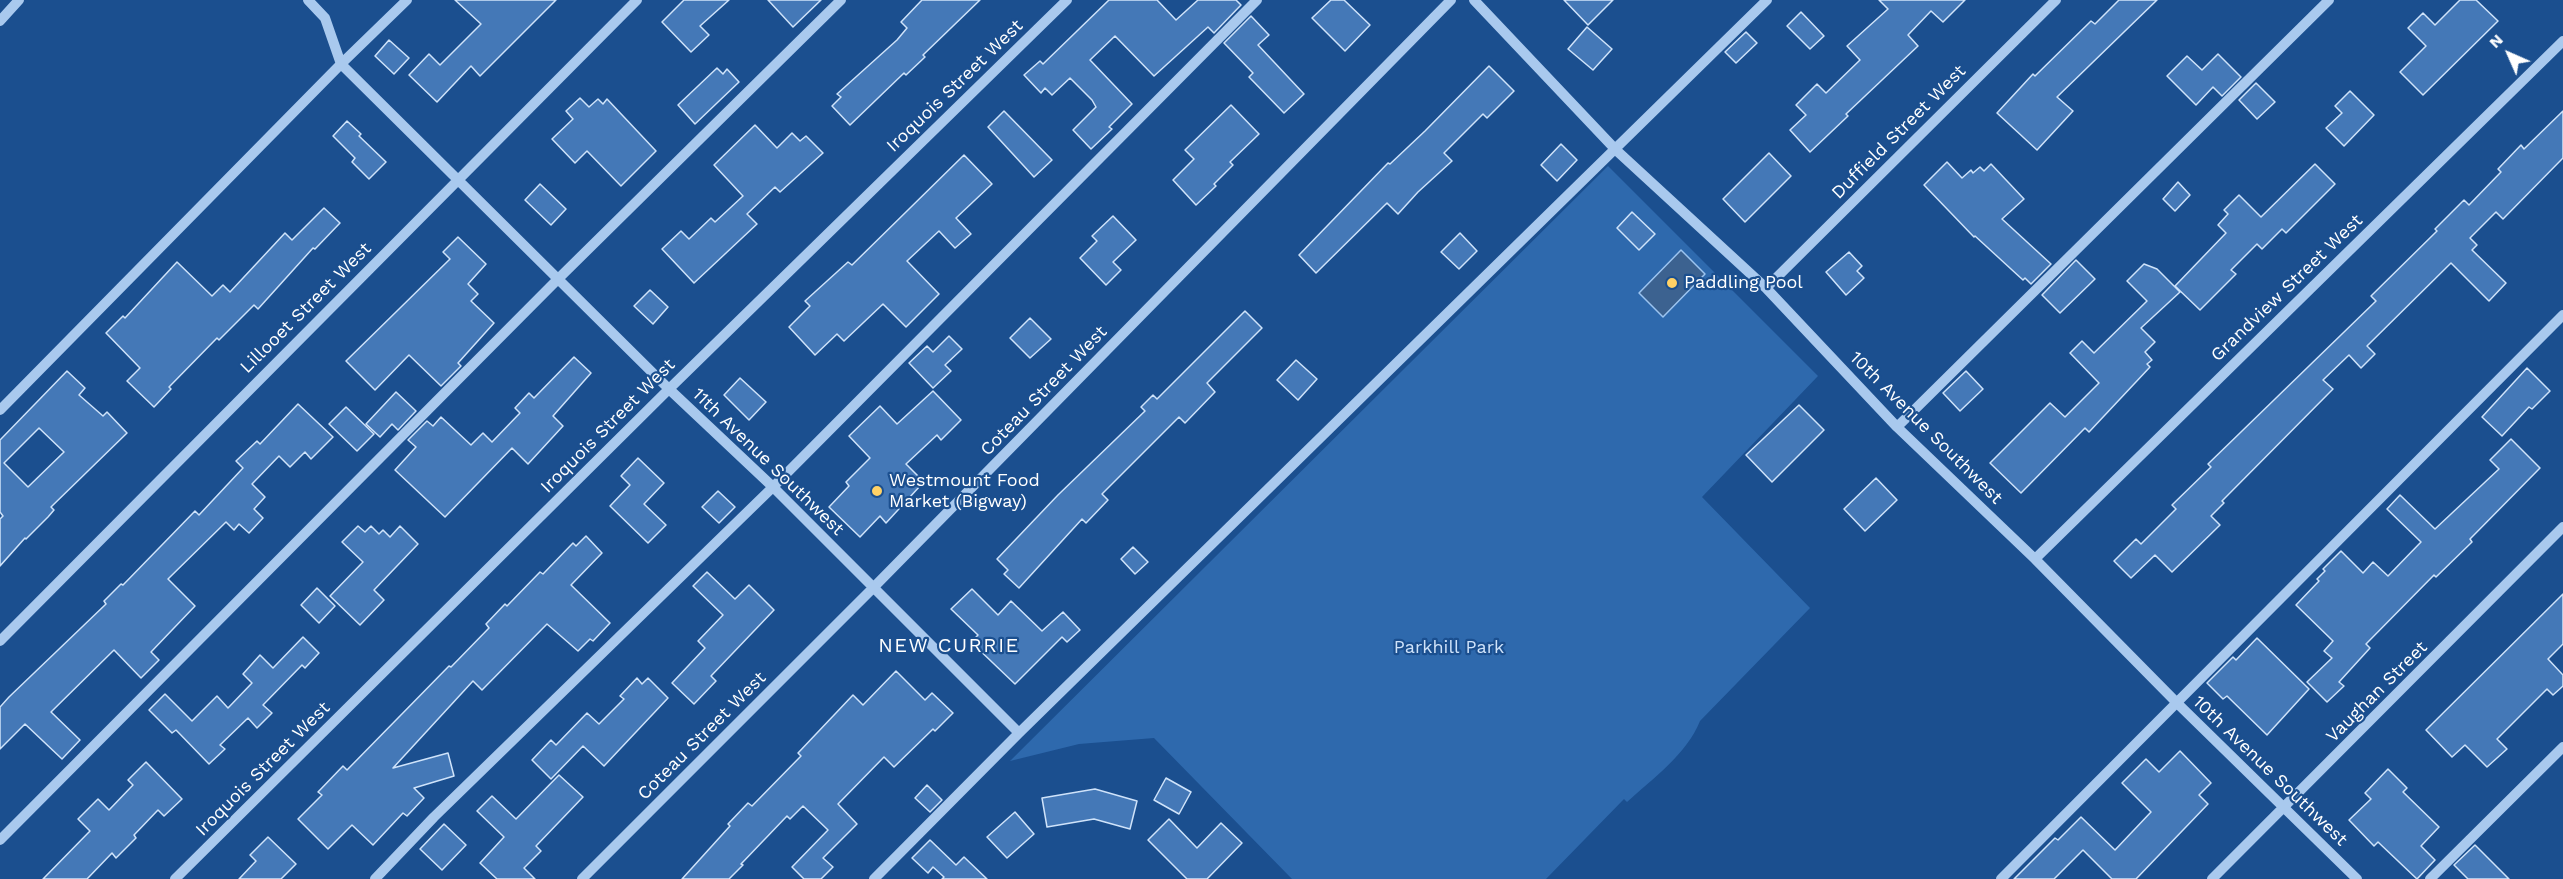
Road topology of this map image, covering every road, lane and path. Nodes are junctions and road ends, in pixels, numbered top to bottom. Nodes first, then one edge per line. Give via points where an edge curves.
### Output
1 (19, 0) edge
2 (308, 0) edge
3 (407, 0) edge
4 (637, 0) edge
5 (841, 0) edge
6 (1066, 0) edge
7 (1257, 0) edge
8 (1451, 0) edge
9 (1473, 0) edge
10 (1767, 0) edge
11 (2056, 0) edge
12 (2330, 0) edge
13 (0, 21) edge
14 (2563, 41) edge
15 (341, 64) junction
16 (1616, 150) junction
17 (457, 180) junction
18 (558, 279) junction
19 (1766, 288) junction
20 (2563, 315) edge
21 (669, 389) junction
22 (0, 410) edge
23 (1897, 427) junction
24 (773, 487) junction
25 (2563, 527) edge
26 (2035, 559) junction
27 (872, 589) junction
28 (0, 641) edge
29 (2177, 703) junction
30 (1019, 733) junction
31 (2563, 747) edge
32 (2286, 808) junction
33 (0, 840) edge
34 (176, 879) edge
35 (375, 879) edge
36 (582, 879) edge
37 (873, 879) edge
38 (2001, 879) edge
39 (2212, 879) edge
40 (2357, 879) edge
41 (2430, 879) edge

1 - 13 street
2 - 15 street via 325,18
3 - 15 street
4 - 17 street, Lillooet Street West
5 - 18 street
6 - 21 street, Iroquois Street West
7 - 24 street
8 - 27 street, Coteau Street West
9 - 16 street, 10th Avenue Southwest
10 - 16 street
11 - 19 street, Duffield Street West
12 - 23 street
14 - 26 street, Grandview Street West
15 - 17 street, 11th Avenue Southwest
15 - 22 street
16 - 19 street, 10th Avenue Southwest
16 - 30 street
17 - 18 street, 11th Avenue Southwest
17 - 28 street, Lillooet Street West
18 - 21 street, 11th Avenue Southwest
18 - 33 street
19 - 23 street, 10th Avenue Southwest
20 - 29 street
21 - 24 street, 11th Avenue Southwest
21 - 34 street, Iroquois Street West
23 - 26 street, 10th Avenue Southwest
24 - 27 street, 11th Avenue Southwest
24 - 35 street
25 - 32 street, Vaughan Street
26 - 29 street, 10th Avenue Southwest
27 - 30 street, 11th Avenue Southwest
27 - 36 street, Coteau Street West
29 - 32 street, 10th Avenue Southwest
29 - 38 street
30 - 37 street
31 - 41 street
32 - 39 street, Vaughan Street
32 - 40 street, 10th Avenue Southwest

